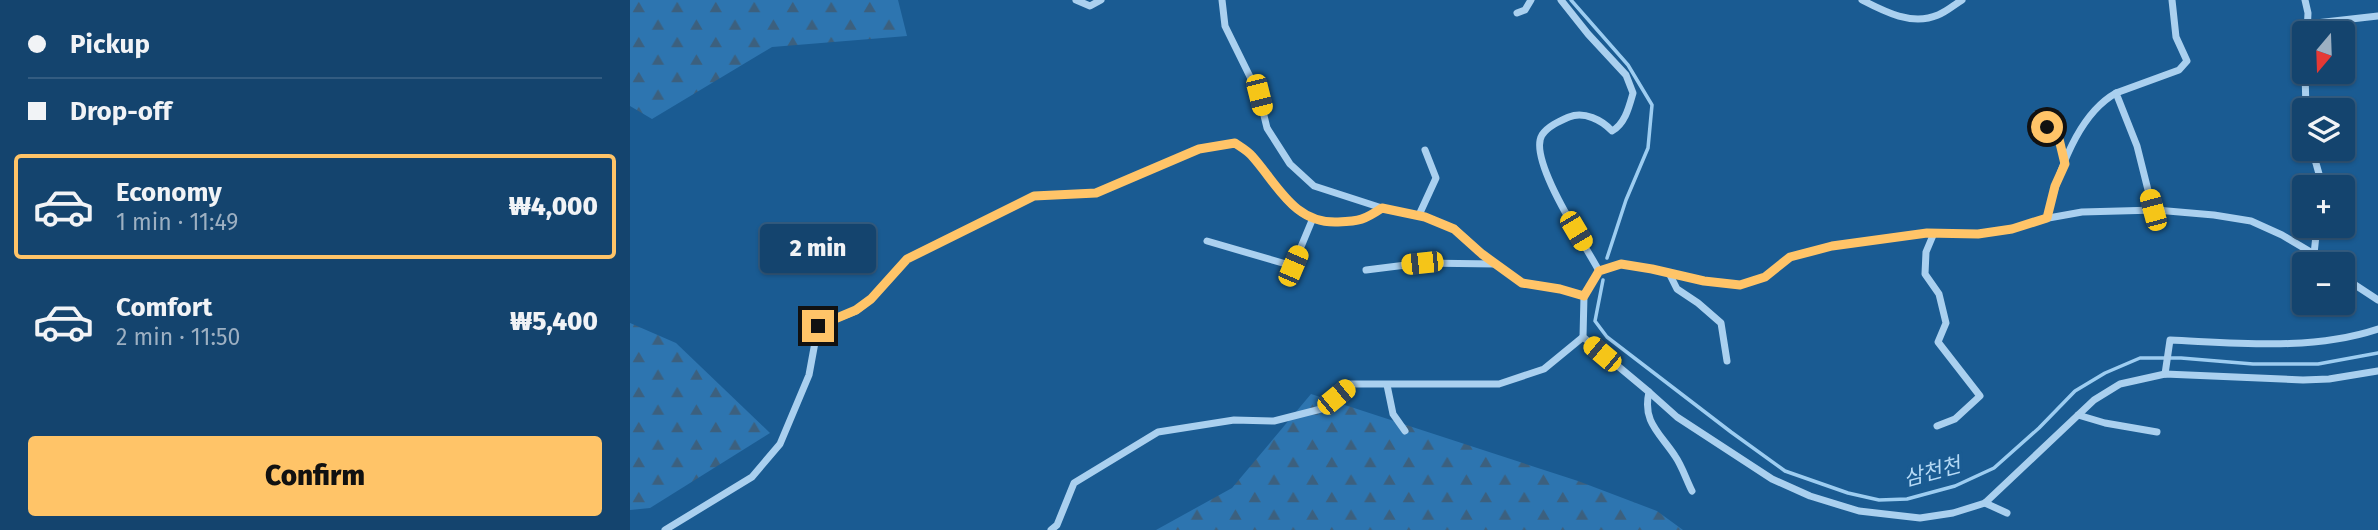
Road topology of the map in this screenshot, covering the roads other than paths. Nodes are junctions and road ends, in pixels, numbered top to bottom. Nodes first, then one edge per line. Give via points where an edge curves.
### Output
1 (1076, 0) edge
2 (1101, 0) edge
3 (1222, 0) edge
4 (1531, 0) edge
5 (1561, 0) edge
6 (1862, 0) edge
7 (1962, 0) edge
8 (2172, 0) edge
9 (2305, 0) edge
10 (1517, 13) dead end
11 (2378, 16) edge
12 (2307, 21) edge
13 (2334, 21) edge
14 (2116, 93) junction
15 (2035, 114) dead end
16 (1426, 150) dead end
17 (2065, 164) junction
18 (1382, 208) junction
19 (2153, 210) junction
20 (1419, 215) junction
21 (1313, 218) junction
22 (2047, 218) junction
23 (1934, 233) junction
24 (1208, 241) dead end
25 (2311, 252) edge
26 (1496, 264) junction
27 (1366, 270) dead end
28 (1599, 271) junction
29 (1669, 273) junction
30 (2355, 285) edge
31 (1584, 296) junction
32 (2378, 300) edge
33 (2378, 329) edge
34 (1583, 337) junction
35 (1727, 362) dead end
36 (2166, 370) junction
37 (2378, 371) edge
38 (1387, 385) junction
39 (1649, 392) junction
40 (2078, 415) junction
41 (1937, 426) dead end
42 (1405, 431) dead end
43 (2157, 432) dead end
44 (1692, 491) dead end
45 (1985, 503) junction
46 (2007, 513) dead end
47 (665, 530) edge
48 (1051, 530) edge

1 - 2 street via 1090,6
3 - 18 street via 1226,26 1259,95 1267,128 1290,164 1314,186
4 - 10 street
5 - 28 street via 1626,75 1633,93 1619,128 1612,131 1605,123 1574,116 1549,129 1539,144 1549,182
6 - 7 street via 1907,19 1936,16
8 - 14 street via 2176,37 2187,61 2179,71
9 - 12 street
11 - 13 street
14 - 17 street via 2103,100 2082,125
14 - 19 street via 2137,146
15 - 17 lane via 2059,139
16 - 20 street via 1436,178
17 - 22 street
18 - 20 street
18 - 21 street via 1362,222 1326,223
19 - 22 street
19 - 25 street via 2251,221
20 - 26 street via 1454,229
21 - 24 street via 1293,266
21 - 47 street via 1299,213 1251,155 1235,143 1199,149 1096,193 1034,196 907,259 863,305 818,326 809,375 780,444 752,477
22 - 23 street via 1978,234
23 - 29 street via 1832,246 1790,257 1765,277 1740,285
23 - 41 street via 1926,251 1925,274 1938,294 1946,323 1938,342 1980,396 1955,419
26 - 27 street via 1422,263
26 - 31 street via 1522,283
28 - 29 street via 1621,264
28 - 31 street
29 - 35 street via 1677,289 1721,323
30 - 32 street
31 - 34 street
33 - 36 street via 2322,342 2170,340
34 - 38 street via 1544,369 1499,384
34 - 39 street
36 - 37 street via 2303,380
36 - 40 street via 2120,384
38 - 42 street via 1393,414
38 - 48 street via 1350,384 1321,409 1273,421 1234,420 1158,432 1074,483 1058,525
39 - 44 street via 1646,407 1654,429 1676,457
39 - 45 street via 1677,417 1772,479 1810,496 1859,511 1920,518
40 - 43 street
40 - 45 street
45 - 46 street

